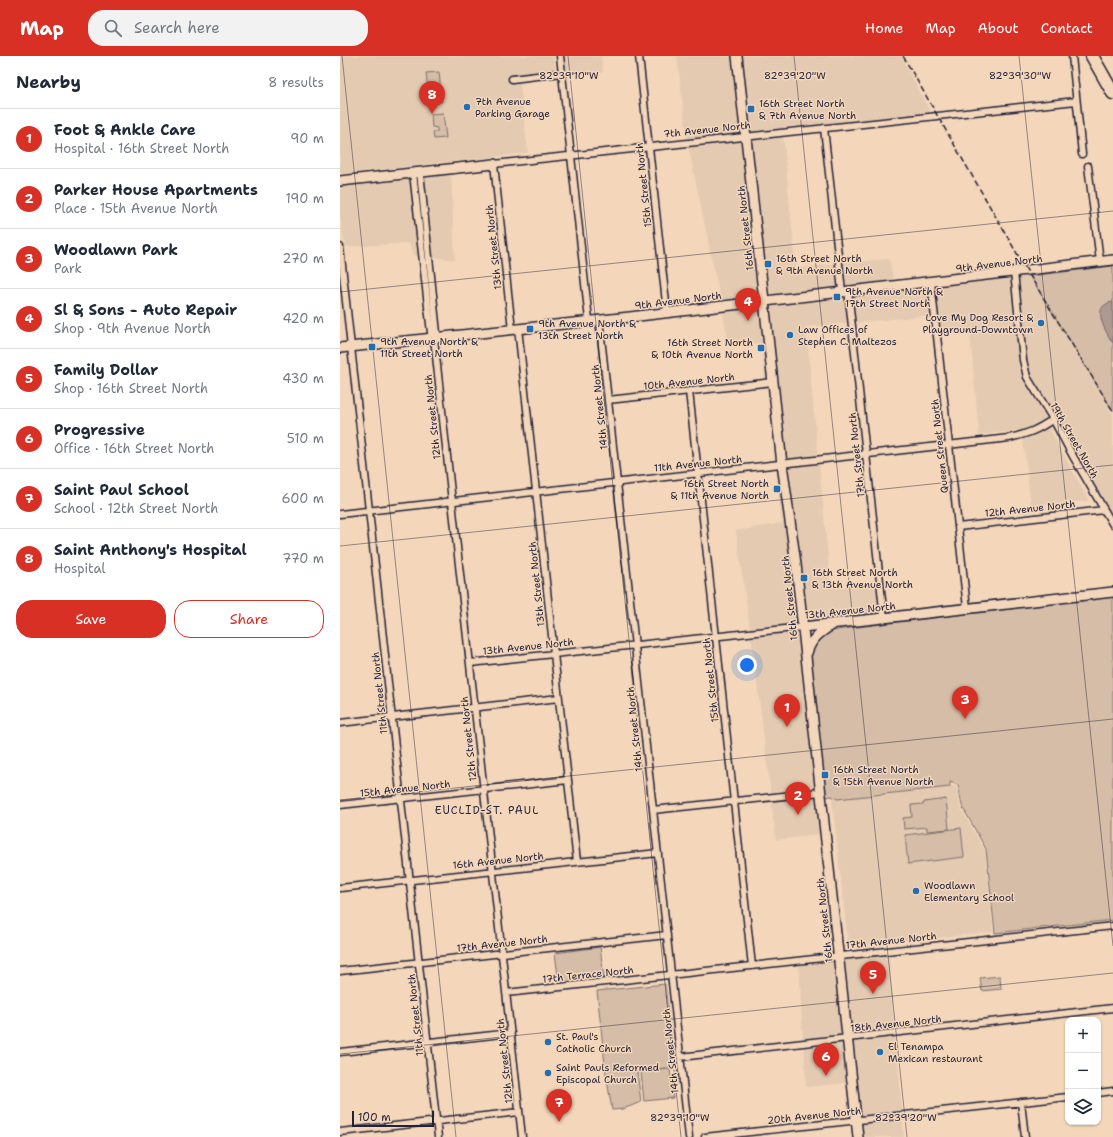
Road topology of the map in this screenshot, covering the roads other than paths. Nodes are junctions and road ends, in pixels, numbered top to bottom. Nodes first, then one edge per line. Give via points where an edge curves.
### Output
1 (560, 56) edge
2 (639, 56) edge
3 (737, 56) edge
4 (1072, 56) edge
5 (1092, 56) edge
6 (562, 73) junction
7 (512, 79) dead end
8 (1113, 93) edge
9 (1076, 101) junction
10 (824, 128) junction
11 (746, 136) junction
12 (649, 146) junction
13 (1082, 154) dead end
14 (571, 155) junction
15 (494, 164) junction
16 (1088, 166) dead end
17 (416, 173) junction
18 (340, 181) edge
19 (340, 247) edge
20 (1113, 260) edge
21 (1100, 262) junction
22 (1014, 272) junction
23 (931, 282) junction
24 (845, 291) junction
25 (764, 301) junction
26 (667, 312) junction
27 (589, 320) junction
28 (599, 320) junction
29 (515, 329) junction
30 (434, 338) junction
31 (351, 347) junction
32 (340, 348) edge
33 (773, 382) junction
34 (689, 392) junction
35 (608, 400) junction
36 (1053, 419) junction
37 (949, 445) junction
38 (866, 454) junction
39 (782, 464) junction
40 (698, 473) junction
41 (617, 482) junction
42 (536, 491) junction
43 (452, 501) junction
44 (369, 510) junction
45 (1104, 510) junction
46 (340, 514) edge
47 (1113, 525) edge
48 (958, 526) junction
49 (1113, 592) edge
50 (967, 608) junction
51 (884, 618) junction
52 (836, 623) junction
53 (803, 626) junction
54 (716, 636) junction
55 (635, 645) junction
56 (554, 654) junction
57 (806, 654) junction
58 (470, 664) junction
59 (559, 698) junction
60 (475, 708) junction
61 (392, 717) junction
62 (340, 723) edge
63 (568, 780) junction
64 (484, 789) junction
65 (821, 792) junction
66 (401, 798) junction
67 (734, 801) junction
68 (340, 805) edge
69 (653, 810) junction
70 (658, 853) junction
71 (577, 862) junction
72 (493, 871) junction
73 (410, 880) junction
74 (340, 888) edge
75 (1113, 926) edge
76 (667, 935) junction
77 (502, 953) junction
78 (839, 956) junction
79 (419, 962) junction
80 (752, 966) junction
81 (340, 971) edge
82 (671, 974) junction
83 (506, 993) junction
84 (1113, 1008) edge
85 (511, 1034) junction
86 (848, 1038) junction
87 (428, 1043) junction
88 (340, 1052) edge
89 (680, 1056) junction
90 (1113, 1091) edge
91 (1101, 1093) edge
92 (1065, 1096) edge
93 (1021, 1102) junction
94 (519, 1112) junction
95 (857, 1120) junction
96 (437, 1121) junction
97 (355, 1130) junction
98 (340, 1132) edge
99 (356, 1137) edge
100 (438, 1137) edge
101 (522, 1137) edge
102 (689, 1137) edge
103 (705, 1137) edge
104 (858, 1137) edge
105 (1025, 1137) edge

1 - 6 street
2 - 12 street, 15th Street North
3 - 11 street, 16th Street North
4 - 9 street
5 - 8 highway
6 - 7 street
6 - 14 street
9 - 10 street, 7th Avenue North
9 - 13 street
10 - 11 street, 7th Avenue North
10 - 24 street, 17th Street North
11 - 12 street, 7th Avenue North
11 - 25 street, 16th Street North
12 - 14 street, 7th Avenue North
12 - 26 street, 15th Street North
14 - 15 street, 7th Avenue North
14 - 27 street
15 - 17 street, 7th Avenue North
15 - 29 street, 13th Street North
16 - 21 street
17 - 18 street, 7th Avenue North
17 - 30 street, 12th Street North via 431,333
19 - 31 street, 11th Street North
20 - 21 street, 9th Avenue North
21 - 22 street, 9th Avenue North
22 - 23 street, 9th Avenue North
22 - 36 street, 19th Street North via 1026,373
23 - 24 street, 9th Avenue North
23 - 37 street, Queen Street North
24 - 25 street, 9th Avenue North
24 - 38 street, 17th Street North
25 - 26 street, 9th Avenue North
25 - 33 street, 16th Street North
26 - 28 street, 9th Avenue North
27 - 28 street, 9th Avenue North
27 - 29 street, 9th Avenue North
28 - 35 street, 14th Street North
29 - 30 street, 9th Avenue North
29 - 42 street, 13th Street North
30 - 31 street, 9th Avenue North
30 - 43 street, 12th Street North
31 - 32 street, 9th Avenue North
31 - 44 street, 11th Street North
33 - 34 street, 10th Avenue North
33 - 39 street, 16th Street North
34 - 35 street, 10th Avenue North
34 - 40 street, 15th Street North
35 - 41 street, 14th Street North
36 - 37 street, 11th Avenue North via 1039,429 1021,436
36 - 45 street, 19th Street North
37 - 38 street, 11th Avenue North
37 - 48 street, Queen Street North
38 - 39 street, 11th Avenue North
38 - 51 street, 17th Street North
39 - 40 street, 11th Avenue North
39 - 53 street, 16th Street North
40 - 41 street, 11th Avenue North
40 - 54 street, 15th Street North
41 - 42 street, 11th Avenue North
41 - 55 street, 14th Street North
42 - 43 street, 11th Avenue North
42 - 56 street, 13th Street North
43 - 44 street, 11th Avenue North
43 - 58 street, 12th Street North
44 - 46 street, 11th Avenue North
44 - 61 street, 11th Street North
45 - 47 street, 19th Street North
45 - 48 street, 12th Avenue North
48 - 50 street, Queen Street North
49 - 50 street, 13th Avenue North
50 - 51 street, 13th Avenue North
51 - 52 street, 13th Avenue North
52 - 53 street, 13th Avenue North
52 - 57 street via 817,635 810,643
53 - 54 street, 13th Avenue North
53 - 57 street, 16th Street North
54 - 55 street, 13th Avenue North
54 - 67 street, 15th Street North
55 - 56 street, 13th Avenue North
55 - 69 street, 14th Street North
56 - 58 street, 13th Avenue North
56 - 59 street, 13th Street North
57 - 65 street, 16th Street North
58 - 60 street, 12th Street North
59 - 60 street
59 - 63 street, 13th Street North
60 - 61 street
60 - 64 street, 12th Street North
61 - 62 street
61 - 66 street, 11th Street North
63 - 64 street, 15th Avenue North
63 - 71 street, 13th Street North
64 - 66 street, 15th Avenue North
64 - 72 street, 12th Street North
65 - 67 street
65 - 78 street, 16th Street North
66 - 68 street, 15th Avenue North
66 - 73 street, 11th Street North
67 - 69 street
67 - 80 street, 15th Street North
69 - 70 street, 14th Street North
70 - 71 street, 16th Avenue North
70 - 76 street, 14th Street North
71 - 72 street, 16th Avenue North
72 - 73 street, 16th Avenue North
72 - 77 street, 12th Street North
73 - 74 street, 16th Avenue North
73 - 79 street, 11th Street North
75 - 78 street, 17th Avenue North
76 - 77 street, 17th Avenue North
76 - 82 street, 14th Street North
77 - 79 street, 17th Avenue North
77 - 83 street, 12th Street North
78 - 80 street, 17th Avenue North
78 - 86 street, 16th Street North
79 - 81 street, 17th Avenue North
79 - 87 street, 11th Street North
80 - 82 street, 17th Avenue North
82 - 83 street, 17th Terrace North
82 - 89 street, 14th Street North
83 - 85 street, 12th Street North
84 - 86 street, 18th Avenue North
85 - 87 street
85 - 94 street, 12th Street North
86 - 89 street, 18th Avenue North
86 - 95 street, 16th Street North
87 - 88 street
87 - 96 street, 11th Street North
89 - 102 street, 14th Street North
90 - 91 street
92 - 93 street, 20th Avenue North
93 - 95 street, 20th Avenue North
93 - 105 street
94 - 96 street
94 - 101 street, 12th Street North
95 - 103 street, 20th Avenue North
95 - 104 street, 16th Street North
96 - 97 street
96 - 100 street, 11th Street North
97 - 98 street
97 - 99 street

